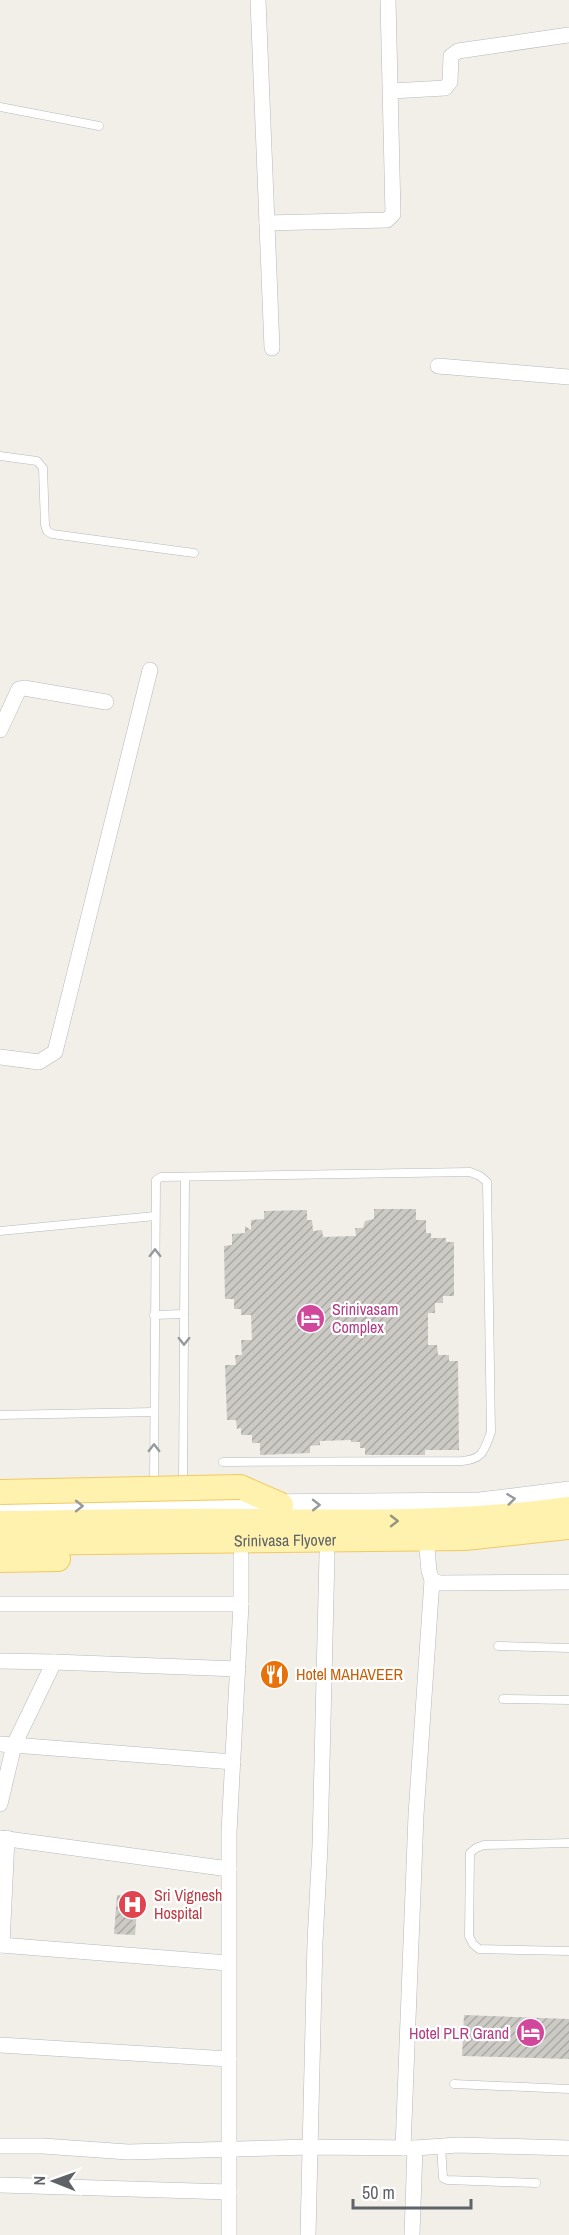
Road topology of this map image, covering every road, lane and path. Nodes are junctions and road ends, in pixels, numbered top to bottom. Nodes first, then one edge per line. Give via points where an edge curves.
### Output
1 (258, 0) edge
2 (388, 0) edge
3 (569, 35) edge
4 (391, 92) junction
5 (0, 107) edge
6 (99, 126) dead end
7 (267, 223) junction
8 (272, 348) dead end
9 (438, 366) dead end
10 (569, 377) edge
11 (0, 456) edge
12 (194, 553) dead end
13 (150, 670) dead end
14 (106, 702) dead end
15 (0, 730) edge
16 (0, 1057) edge
17 (185, 1177) junction
18 (155, 1216) junction
19 (0, 1231) edge
20 (184, 1314) junction
21 (154, 1316) junction
22 (154, 1412) junction
23 (0, 1415) edge
24 (223, 1462) dead end
25 (0, 1492) edge
26 (569, 1492) edge
27 (281, 1505) junction
28 (154, 1506) junction
29 (183, 1506) junction
30 (0, 1507) edge
31 (569, 1509) edge
32 (0, 1523) edge
33 (569, 1527) edge
34 (569, 1538) edge
35 (0, 1543) edge
36 (0, 1549) edge
37 (413, 1551) junction
38 (327, 1554) junction
39 (241, 1555) junction
40 (0, 1560) edge
41 (432, 1580) junction
42 (569, 1582) edge
43 (0, 1604) edge
44 (241, 1604) junction
45 (498, 1646) dead end
46 (569, 1647) edge
47 (0, 1661) edge
48 (54, 1662) junction
49 (238, 1669) junction
50 (503, 1699) dead end
51 (569, 1700) edge
52 (7, 1744) edge
53 (233, 1762) junction
54 (0, 1804) edge
55 (3, 1838) edge
56 (569, 1844) edge
57 (229, 1869) junction
58 (1, 1945) edge
59 (569, 1951) edge
60 (228, 1963) junction
61 (0, 2046) edge
62 (229, 2060) junction
63 (454, 2084) dead end
64 (569, 2089) edge
65 (0, 2146) edge
66 (441, 2146) junction
67 (311, 2147) junction
68 (409, 2148) junction
69 (569, 2148) edge
70 (229, 2150) junction
71 (536, 2183) dead end
72 (0, 2185) edge
73 (229, 2192) junction
74 (229, 2235) edge
75 (308, 2235) edge
76 (412, 2235) edge

1 - 7 street
2 - 4 street
3 - 4 street via 458,51 451,56 450,82 445,88
4 - 7 street via 391,218
5 - 6 lane
7 - 8 street
9 - 10 street
11 - 12 lane via 41,464 45,525 52,534
13 - 16 street via 55,1052 39,1062
14 - 15 street via 19,689
17 - 18 lane via 156,1180
17 - 20 lane
17 - 24 lane via 470,1172 487,1182 491,1432 482,1454 462,1461
18 - 19 lane
21 -> 18 lane
20 - 21 lane
20 -> 29 lane
21 - 22 lane
22 - 23 lane
28 -> 22 lane
25 - 27 main road, bridge via 240,1487
27 -> 26 street via 480,1503
27 - 29 street
28 - 29 street
30 -> 28 street
32 -> 31 main road, Srinivasa Flyover via 430,1521
33 - 35 main road, Srinivasa Flyover via 456,1539
34 - 37 street
36 - 37 street
37 - 38 main road
37 - 41 street
38 - 39 main road
38 - 67 street
39 - 40 main road
39 - 44 street
41 - 42 street
41 - 68 street via 416,1815
43 - 44 street
44 - 49 street
45 - 46 lane
47 - 48 street
48 - 49 street
48 - 52 street
49 - 53 street
50 - 51 lane
52 - 53 street
52 - 54 street
53 - 57 street
55 - 57 street
55 - 58 street
56 - 59 lane via 484,1845 470,1853 469,1936 479,1949
57 - 60 street
58 - 60 street
60 - 62 street
61 - 62 street
62 - 70 street
63 - 64 lane
65 - 70 street via 128,2152
66 - 68 street
66 - 69 street
66 - 71 lane via 442,2173 447,2180
67 - 68 street
67 - 70 street
67 - 75 street
68 - 76 street
70 - 73 street
72 - 73 street
73 - 74 street

